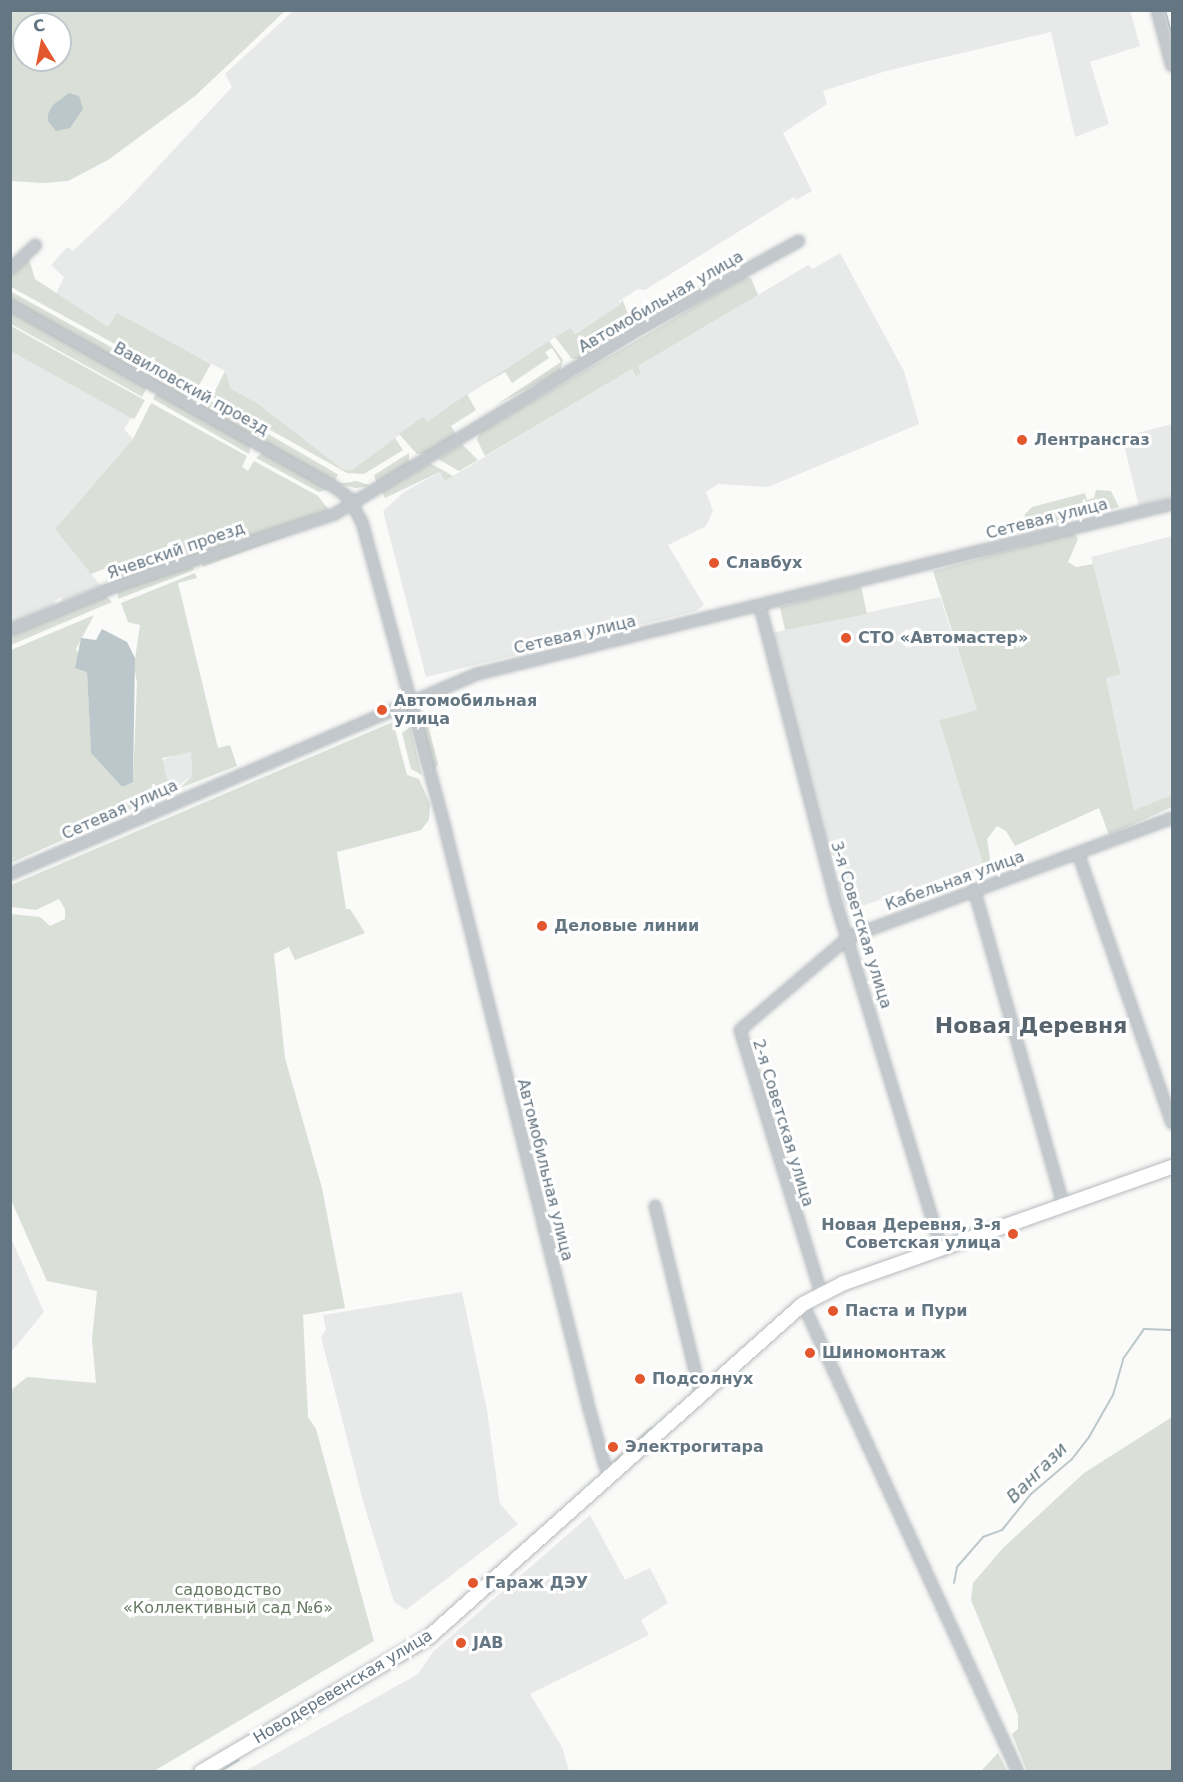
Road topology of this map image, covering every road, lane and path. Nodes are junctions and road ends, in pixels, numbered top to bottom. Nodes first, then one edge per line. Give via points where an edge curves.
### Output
1 (1157, 10) edge
2 (1173, 66) edge
3 (799, 241) dead end
4 (36, 245) dead end
5 (10, 269) edge
6 (10, 306) edge
7 (352, 504) junction
8 (1173, 504) edge
9 (760, 606) junction
10 (10, 630) edge
11 (410, 703) junction
12 (1173, 818) edge
13 (1078, 853) junction
14 (10, 874) edge
15 (974, 889) junction
16 (849, 937) junction
17 (740, 1030) joint
18 (1173, 1123) edge
19 (1173, 1167) edge
20 (655, 1206) dead end
21 (1064, 1207) junction
22 (942, 1251) junction
23 (821, 1293) junction
24 (802, 1304) junction
25 (700, 1392) junction
26 (613, 1474) junction
27 (201, 1772) edge
28 (1018, 1772) edge

1 - 2 street
3 - 7 street, Автомобильная улица via 633,333
4 - 5 street
6 - 7 street, Вавиловский проезд via 333,486
7 - 10 street, Ячевский проезд via 334,514 122,584
7 - 11 street, Автомобильная улица via 362,522
8 - 9 street, Сетевая улица
9 - 11 street, Сетевая улица via 489,670
9 - 16 street, 3-я Советская улица via 836,902
11 - 14 street, Сетевая улица
11 - 26 street, Автомобильная улица via 589,1408 605,1466
12 - 13 street, Кабельная улица
13 - 15 street, Кабельная улица
13 - 18 street
15 - 16 street, Кабельная улица
15 - 21 street
16 - 17 street, Кабельная улица
16 - 22 street, 3-я Советская улица
17 - 23 street, 2-я Советская улица
19 - 21 main road, Новодеревенская улица
20 - 25 street
21 - 22 main road, Новодеревенская улица
22 - 23 main road, Новодеревенская улица
23 - 24 main road, Новодеревенская улица
24 - 25 main road, Новодеревенская улица
24 - 28 street
25 - 26 main road, Новодеревенская улица
26 - 27 main road, Новодеревенская улица via 429,1637

